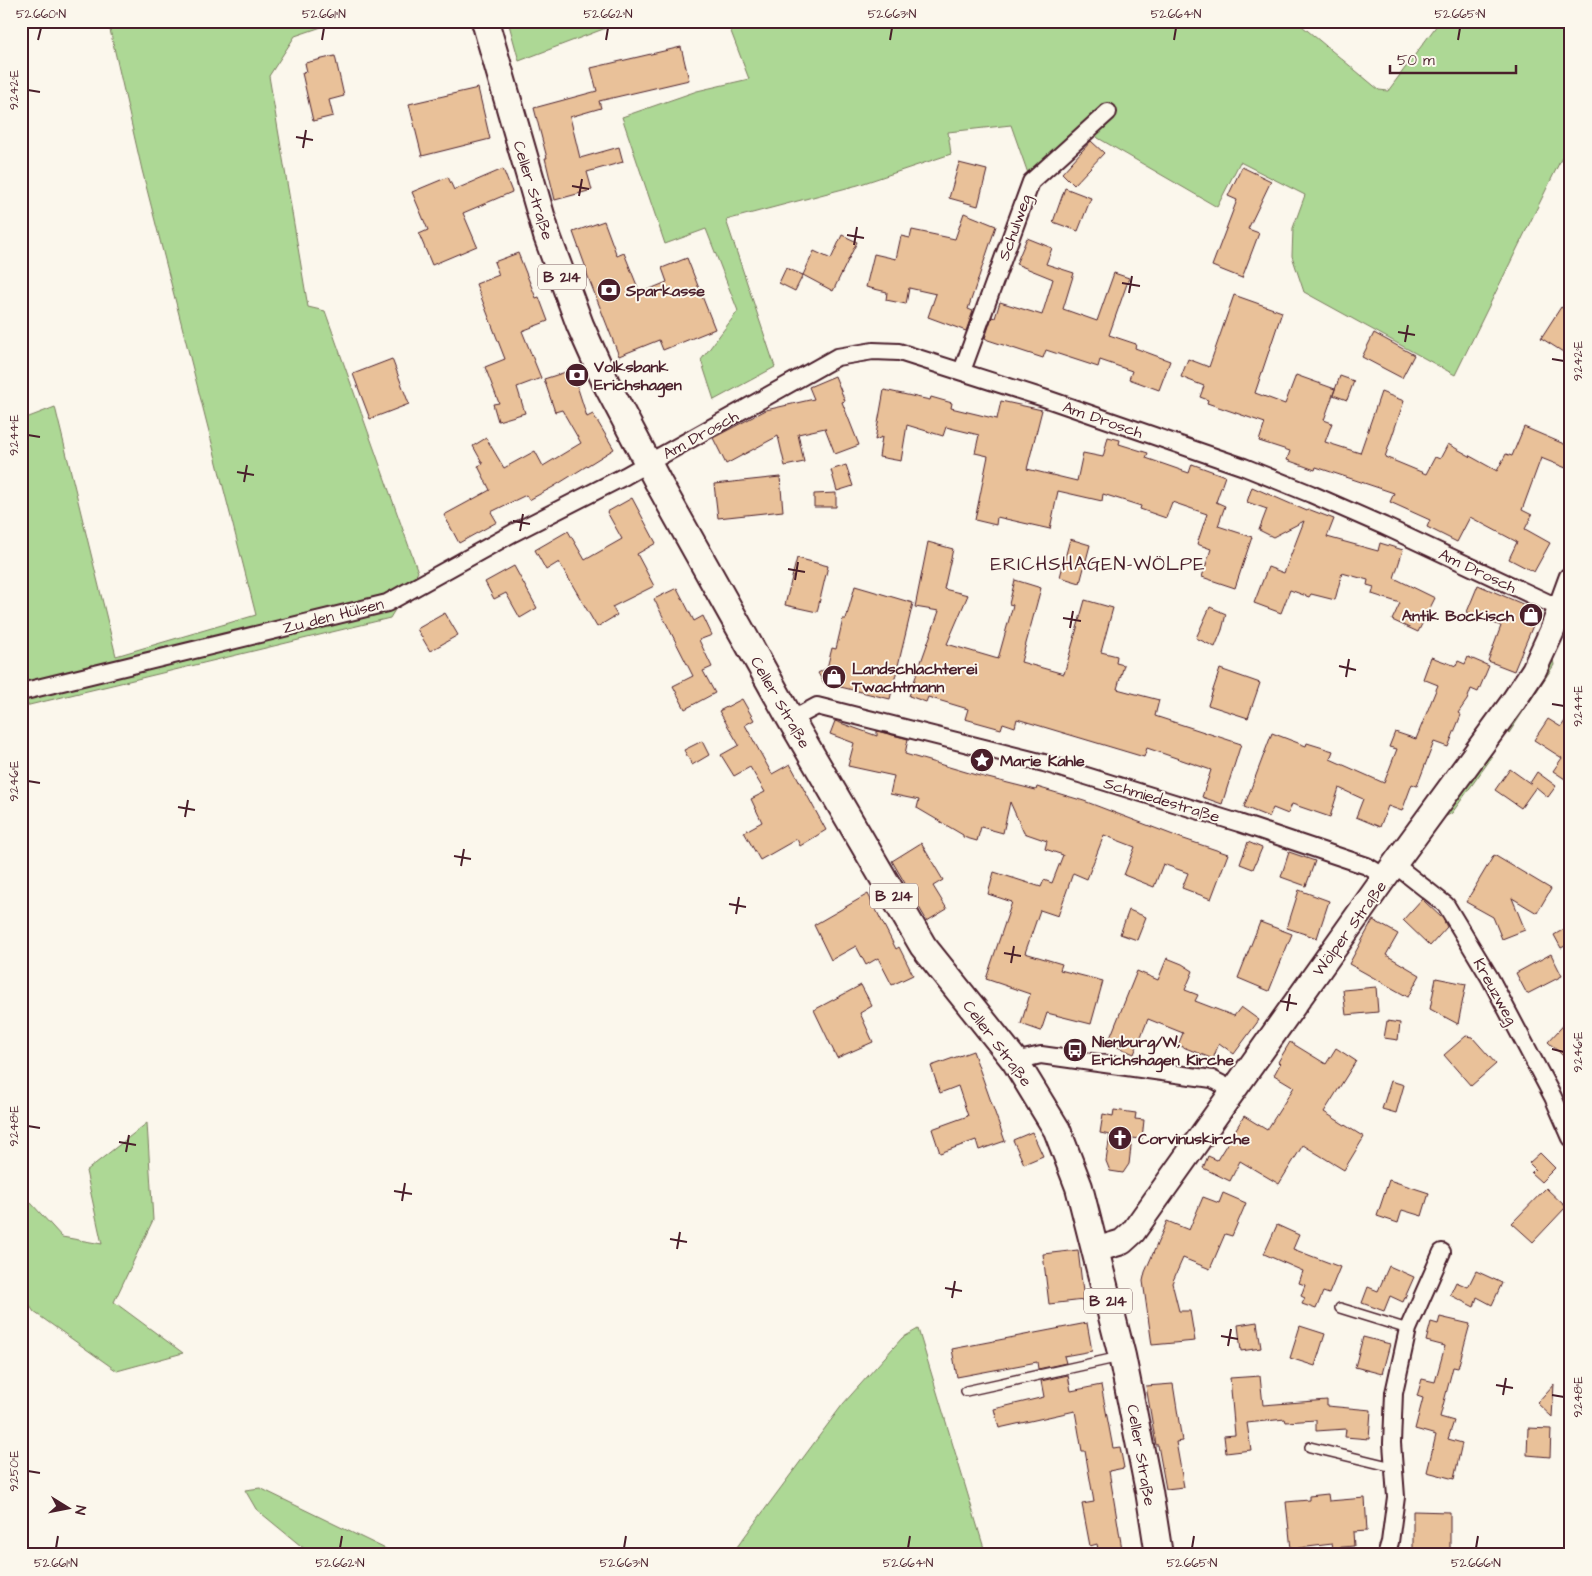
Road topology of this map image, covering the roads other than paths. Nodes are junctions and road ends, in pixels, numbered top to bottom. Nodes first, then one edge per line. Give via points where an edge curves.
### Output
1 (485, 21) edge
2 (1108, 112) dead end
3 (962, 371) junction
4 (648, 463) junction
5 (1571, 579) edge
6 (1565, 611) edge
7 (21, 692) edge
8 (791, 720) junction
9 (1390, 871) junction
10 (1015, 1061) junction
11 (1233, 1090) junction
12 (1571, 1138) edge
13 (1095, 1250) junction
14 (1442, 1252) dead end
15 (1340, 1308) dead end
16 (1408, 1329) junction
17 (1122, 1356) junction
18 (966, 1392) dead end
19 (1310, 1447) dead end
20 (1393, 1467) junction
21 (1159, 1555) edge
22 (1386, 1555) edge

1 - 4 main road, Celler Straße / B 214 via 506,81 548,236 567,292 606,383
2 - 3 street, Schulweg via 1031,182
3 - 4 street, Am Drosch via 899,352 873,351 837,357
3 - 6 street, Am Drosch via 1244,467 1384,526
4 - 7 street, Zu den Hülsen via 388,602
4 - 8 main road, Celler Straße / B 214
5 - 6 street, Wölper Straße
6 - 9 street, Wölper Straße via 1513,702
8 - 9 street, Schmiedestraße via 816,706 1035,760
8 - 10 main road, Celler Straße / B 214 via 923,946
9 - 11 street, Wölper Straße
9 - 12 street, Kreuzweg via 1446,905 1490,978
10 - 11 street via 1051,1056 1212,1079
10 - 13 main road, Celler Straße / B 214 via 1057,1130 1079,1187
11 - 13 street, Wölper Straße via 1133,1232 1122,1242
13 - 17 main road, Celler Straße / B 214
14 - 16 street
15 - 16 lane
16 - 20 street via 1394,1393
17 - 18 lane
17 - 21 main road, Celler Straße / B 214
19 - 20 lane
20 - 22 street via 1396,1497

